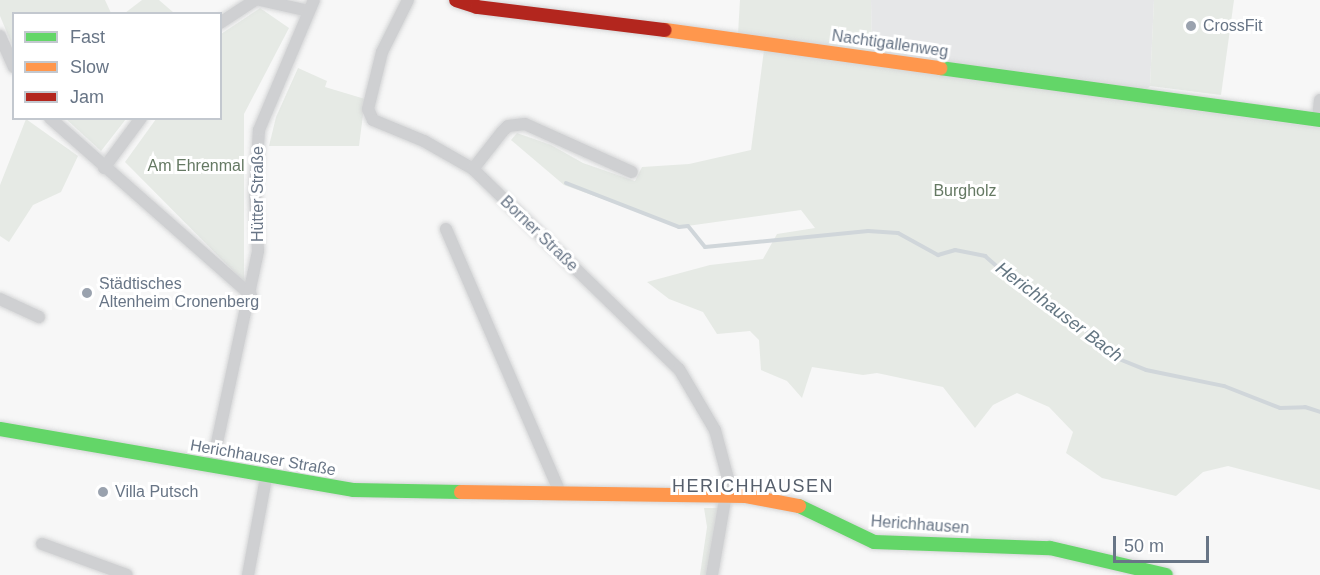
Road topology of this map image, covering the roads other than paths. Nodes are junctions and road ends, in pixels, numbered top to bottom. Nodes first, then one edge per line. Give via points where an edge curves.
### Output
1 (255, 0) edge
2 (260, 0) edge
3 (408, 0) edge
4 (456, 0) edge
5 (311, 5) edge
6 (222, 22) edge
7 (0, 36) edge
8 (12, 63) edge
9 (1320, 100) edge
10 (53, 120) edge
11 (140, 120) edge
12 (1319, 120) edge
13 (104, 168) junction
14 (472, 169) junction
15 (632, 172) dead end
16 (446, 229) dead end
17 (251, 295) junction
18 (0, 299) edge
19 (39, 317) dead end
20 (0, 429) edge
21 (213, 466) junction
22 (266, 478) junction
23 (560, 492) junction
24 (729, 494) junction
25 (42, 544) dead end
26 (127, 575) edge
27 (248, 575) edge
28 (712, 575) edge
29 (1166, 575) edge

1 - 6 street
2 - 5 street
3 - 14 street, Borner Straße via 382,52 368,109 373,120 424,141
4 - 12 street, Nachtigallenweg via 477,8 599,21
5 - 17 street, Hütter Straße via 259,130 255,193 258,251
7 - 8 street
9 - 12 street
10 - 13 street
11 - 13 street
13 - 17 street
14 - 15 street via 502,132 525,124
14 - 24 street, Borner Straße via 678,369 715,430
16 - 23 street
17 - 21 street, Hütter Straße
18 - 19 street
20 - 21 street, Herichhauser Straße
21 - 22 street, Herichhauser Straße
22 - 23 street, Herichhauser Straße via 353,490
22 - 27 street
23 - 24 street, Herichhauser Straße
24 - 28 street
24 - 29 street, Herichhausen via 787,502 874,542 1087,554
25 - 26 street

